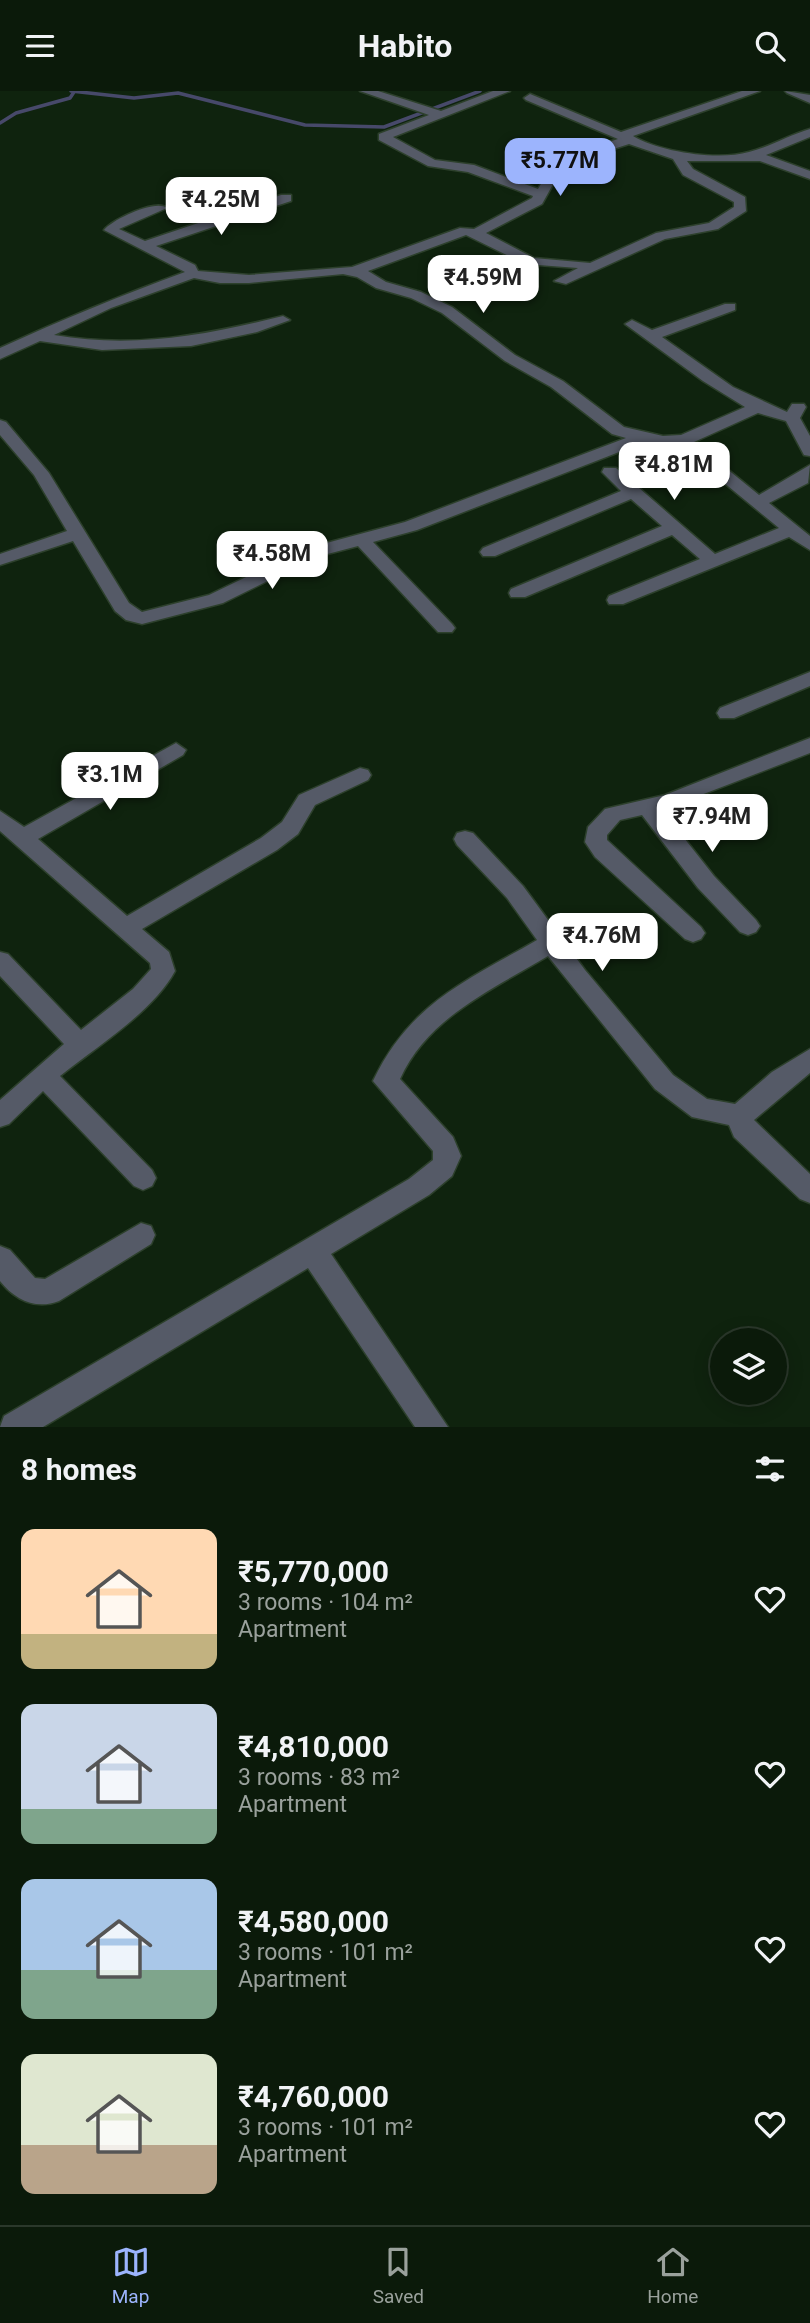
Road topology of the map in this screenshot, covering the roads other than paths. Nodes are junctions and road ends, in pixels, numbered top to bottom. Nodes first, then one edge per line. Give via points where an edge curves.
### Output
1 (366, 91) edge
2 (504, 91) edge
3 (754, 91) edge
4 (791, 91) edge
5 (530, 98) dead end
6 (810, 99) edge
7 (439, 115) junction
8 (810, 133) edge
9 (628, 137) junction
10 (677, 156) junction
11 (751, 156) junction
12 (810, 175) edge
13 (542, 195) junction
14 (286, 198) dead end
15 (160, 208) dead end
16 (476, 233) junction
17 (143, 246) junction
18 (589, 267) junction
19 (355, 271) junction
20 (193, 274) junction
21 (561, 281) dead end
22 (730, 307) dead end
23 (283, 320) dead end
24 (632, 324) dead end
25 (652, 335) junction
26 (38, 336) junction
27 (0, 354) edge
28 (755, 408) junction
29 (0, 425) edge
30 (641, 438) junction
31 (682, 440) junction
32 (810, 451) edge
33 (810, 470) edge
34 (610, 472) dead end
35 (633, 492) junction
36 (760, 501) junction
37 (674, 527) junction
38 (792, 529) junction
39 (79, 533) junction
40 (362, 540) junction
41 (810, 545) edge
42 (489, 552) dead end
43 (0, 560) edge
44 (713, 561) junction
45 (518, 593) dead end
46 (617, 600) dead end
47 (445, 628) dead end
48 (810, 678) edge
49 (727, 713) dead end
50 (810, 745) edge
51 (176, 750) dead end
52 (360, 775) dead end
53 (647, 806) junction
54 (0, 819) edge
55 (22, 838) junction
56 (465, 839) dead end
57 (748, 926) dead end
58 (125, 928) junction
59 (693, 933) dead end
60 (552, 943) junction
61 (0, 961) edge
62 (80, 1045) junction
63 (810, 1059) edge
64 (43, 1075) junction
65 (2, 1110) edge
66 (740, 1116) junction
67 (143, 1178) dead end
68 (810, 1191) edge
69 (141, 1235) dead end
70 (313, 1251) junction
71 (0, 1259) edge
72 (15, 1427) edge
73 (433, 1427) edge

1 - 7 street
2 - 7 street
3 - 9 street
4 - 6 street
5 - 9 street
7 - 13 street via 383,137 432,163 470,168
8 - 11 street
9 - 10 street
9 - 13 street via 569,159 552,175
10 - 11 street
10 - 18 street via 688,172 740,200 741,208 713,226 661,236
11 - 12 street
13 - 16 street
14 - 17 street
15 - 17 street via 111,228
16 - 18 street via 527,261 567,260
16 - 19 street via 450,234
17 - 20 street via 190,268
18 - 21 street
19 - 20 street via 249,279
19 - 30 street via 447,310 618,431
20 - 26 street via 106,305
22 - 25 street
23 - 26 street via 214,340 132,348
24 - 25 street
25 - 28 street
26 - 27 street
28 - 31 street
28 - 32 street via 795,412
29 - 39 street via 41,474
30 - 31 street
30 - 40 street
31 - 36 street
33 - 36 street
34 - 35 street
35 - 37 street
35 - 42 street
36 - 38 street
37 - 44 street
37 - 45 street
38 - 41 street
38 - 44 street
39 - 40 street via 122,607 142,618 216,599 280,565
39 - 43 street
40 - 47 street
44 - 46 street
48 - 49 street
50 - 53 street
51 - 55 street
52 - 58 street via 307,800 290,828 269,844
53 - 57 street via 706,882
53 - 59 street via 613,814 596,833 596,842
54 - 55 street
55 - 58 street
56 - 60 street via 508,883
58 - 62 street via 161,959 163,971 142,996
60 - 66 street via 664,1082 701,1108
60 - 70 street via 439,1011 392,1063 386,1081 444,1145 448,1156 443,1168
61 - 62 street
62 - 64 street
63 - 66 street
64 - 65 street
64 - 67 street
66 - 68 street via 743,1129
69 - 71 street via 49,1292 35,1294 23,1288
70 - 72 street
70 - 73 street

